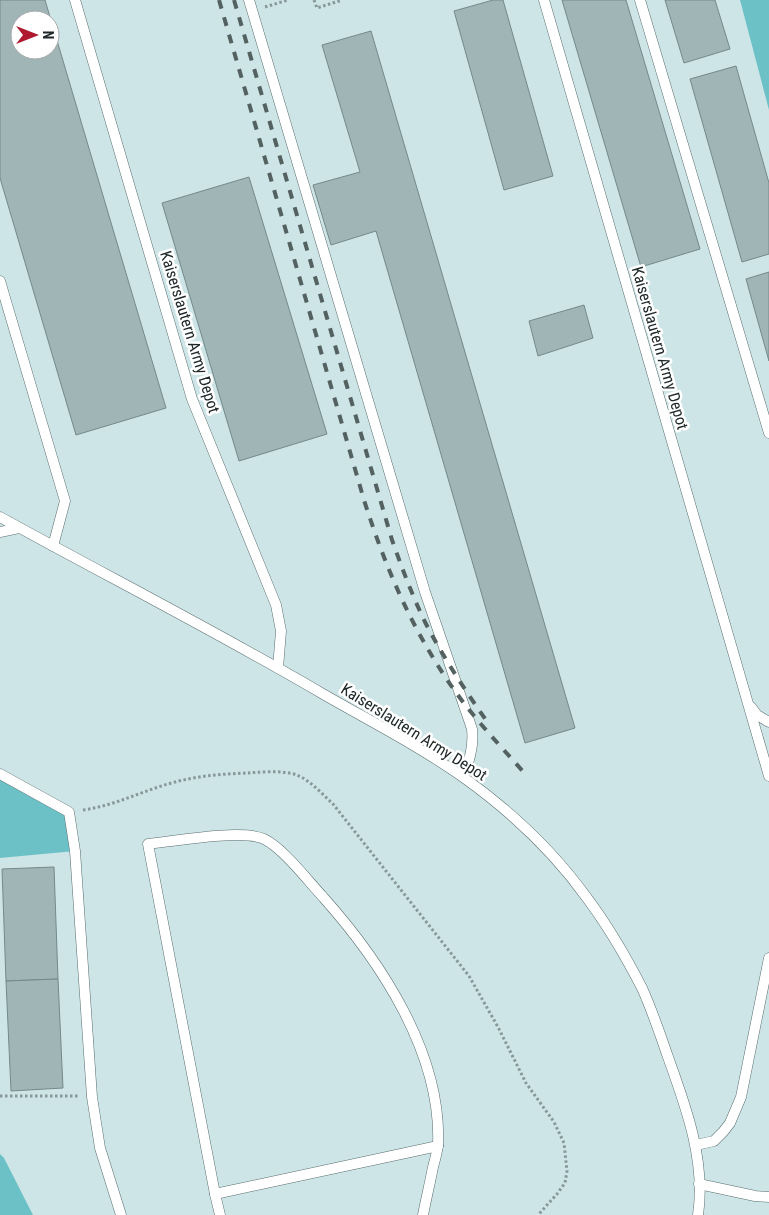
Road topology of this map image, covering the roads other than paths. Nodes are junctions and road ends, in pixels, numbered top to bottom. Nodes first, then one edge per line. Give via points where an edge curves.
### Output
1 (76, 0) edge
2 (544, 0) edge
3 (640, 0) edge
4 (251, 5) edge
5 (0, 281) edge
6 (769, 433) edge
7 (0, 517) edge
8 (20, 528) junction
9 (0, 532) edge
10 (53, 546) junction
11 (278, 668) junction
12 (748, 705) junction
13 (769, 722) edge
14 (0, 774) edge
15 (769, 776) edge
16 (463, 777) junction
17 (769, 958) edge
18 (696, 1145) junction
19 (438, 1146) junction
20 (699, 1184) junction
21 (215, 1194) junction
22 (769, 1197) edge
23 (121, 1215) edge
24 (220, 1215) edge
25 (423, 1215) edge
26 (698, 1215) edge

1 - 11 lane, Kaiserslautern Army Depot via 192,399 276,605 281,631
2 - 12 lane, Kaiserslautern Army Depot
3 - 6 lane
4 - 16 lane via 425,592 472,729 471,755
5 - 10 lane via 65,500
7 - 8 lane, Kaiserslautern Army Depot
8 - 9 lane
8 - 10 lane, Kaiserslautern Army Depot
10 - 11 lane, Kaiserslautern Army Depot
11 - 16 lane, Kaiserslautern Army Depot
12 - 13 lane
12 - 15 lane, Kaiserslautern Army Depot
14 - 23 lane via 69,812 75,851 92,1096 100,1148
16 - 18 lane, Kaiserslautern Army Depot via 495,801 556,861 587,897 609,930 643,990
17 - 18 lane via 741,1097 723,1132 714,1141
18 - 20 lane, Kaiserslautern Army Depot
19 - 21 lane
19 - 21 lane via 437,1111 429,1076 415,1032 398,998 343,919 281,851 264,839 246,834 148,844
19 - 25 lane
20 - 22 lane
20 - 26 lane, Kaiserslautern Army Depot
21 - 24 lane

